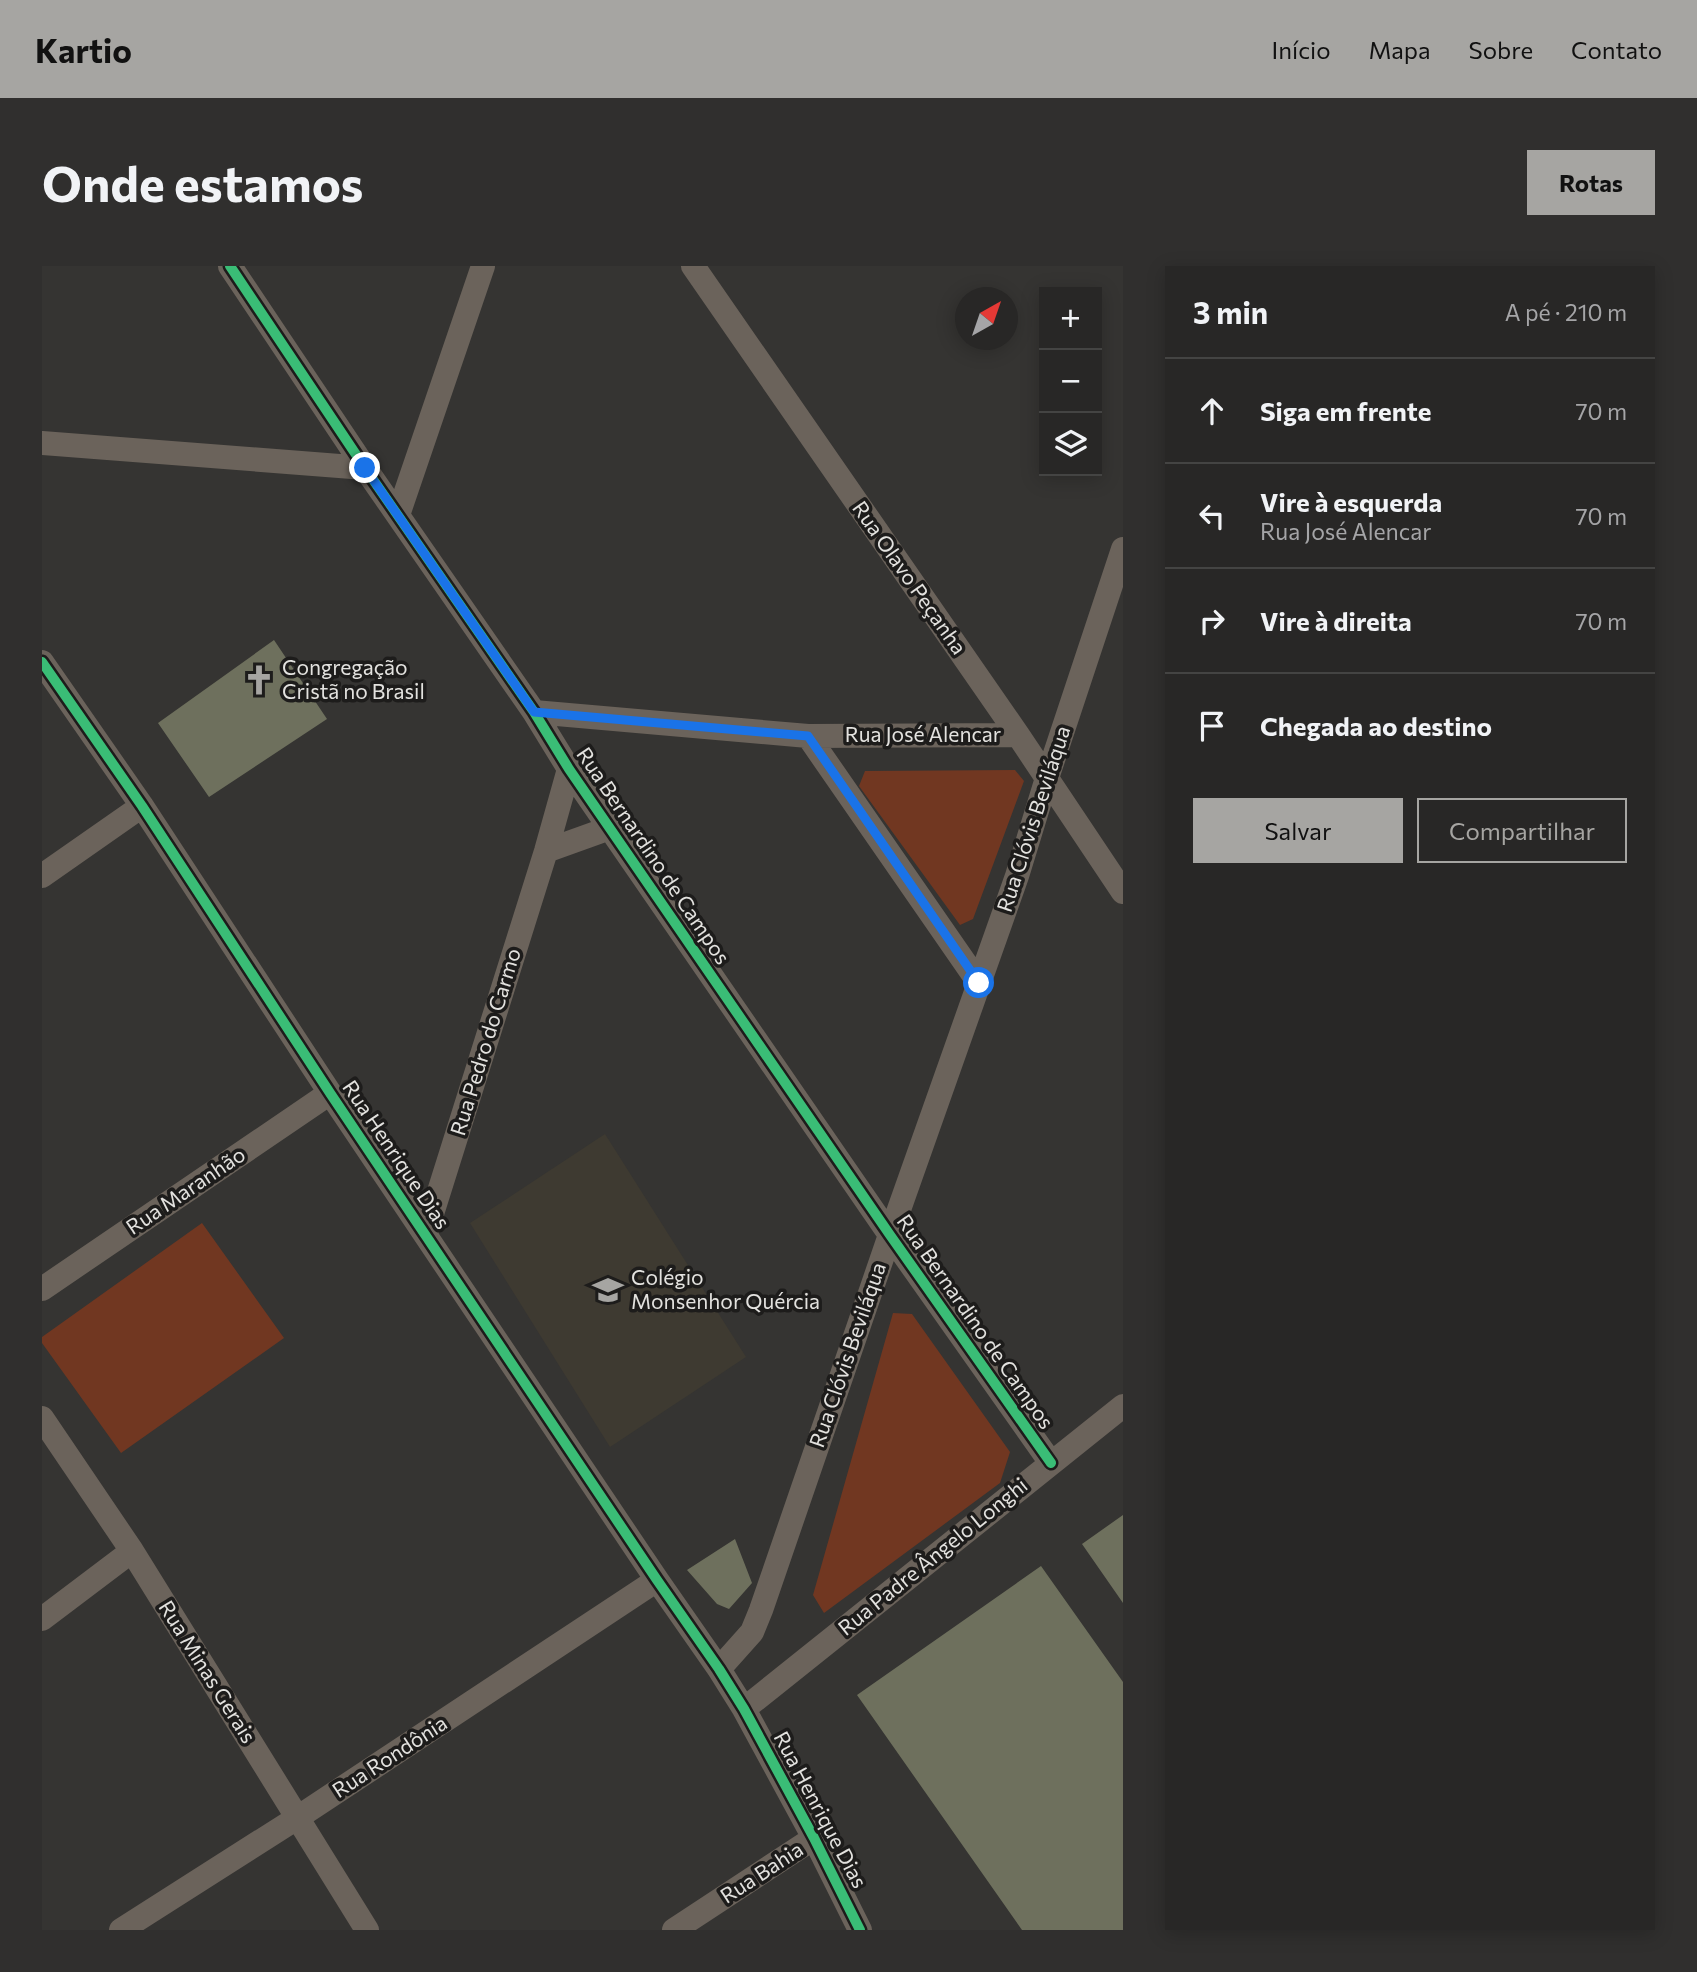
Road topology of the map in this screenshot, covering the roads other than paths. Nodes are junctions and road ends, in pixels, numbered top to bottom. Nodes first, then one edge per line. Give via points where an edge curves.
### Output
1 (230, 266) edge
2 (693, 266) edge
3 (480, 268) edge
4 (42, 443) edge
5 (365, 468) junction
6 (398, 515) junction
7 (1123, 549) edge
8 (42, 662) edge
9 (534, 712) junction
10 (1018, 735) junction
11 (808, 736) junction
12 (569, 769) junction
13 (1046, 778) junction
14 (142, 806) junction
15 (610, 828) junction
16 (546, 851) junction
17 (42, 876) edge
18 (1123, 892) edge
19 (979, 983) junction
20 (330, 1093) junction
21 (426, 1233) junction
22 (890, 1235) junction
23 (42, 1289) edge
24 (1123, 1406) edge
25 (42, 1418) edge
26 (1051, 1463) junction
27 (132, 1551) junction
28 (657, 1580) junction
29 (42, 1619) edge
30 (719, 1669) junction
31 (744, 1709) junction
32 (297, 1818) junction
33 (814, 1838) junction
34 (121, 1930) edge
35 (367, 1930) edge
36 (674, 1930) edge
37 (860, 1930) edge

1 - 5 street, Rua Bernardino de Campos
2 - 10 street, Rua Olavo Peçanha
3 - 6 street
4 - 5 street
5 - 6 street, Rua Bernardino de Campos
6 - 9 street, Rua Bernardino de Campos
7 - 13 street, Rua Clóvis Beviláqua
8 - 14 street, Rua Henrique Dias
9 - 11 street, Rua José Alencar
9 - 12 street, Rua Bernardino de Campos
10 - 11 street, Rua José Alencar
10 - 13 street, Rua Olavo Peçanha
11 - 19 street
12 - 15 street, Rua Bernardino de Campos
12 - 16 street, Rua Pedro do Carmo
13 - 18 street, Rua Olavo Peçanha
13 - 19 street, Rua Clóvis Beviláqua
14 - 17 street
14 - 20 street, Rua Henrique Dias
15 - 16 street
15 - 22 street, Rua Bernardino de Campos
16 - 21 street, Rua Pedro do Carmo
19 - 22 street, Rua Clóvis Beviláqua
20 - 21 street, Rua Henrique Dias
20 - 23 street, Rua Maranhão
21 - 28 street, Rua Henrique Dias
22 - 26 street, Rua Bernardino de Campos
22 - 30 street, Rua Clóvis Beviláqua via 761,1610 752,1632
24 - 26 street, Rua Padre Ângelo Longhi
25 - 27 street, Rua Minas Gerais
26 - 31 street, Rua Padre Ângelo Longhi
27 - 29 street
27 - 32 street, Rua Minas Gerais
28 - 30 street, Rua Henrique Dias
28 - 32 street, Rua Rondônia
30 - 31 street
31 - 33 street, Rua Henrique Dias
32 - 34 street, Rua Rondônia
32 - 35 street, Rua Minas Gerais
33 - 36 street, Rua Bahia
33 - 37 street, Rua Henrique Dias

